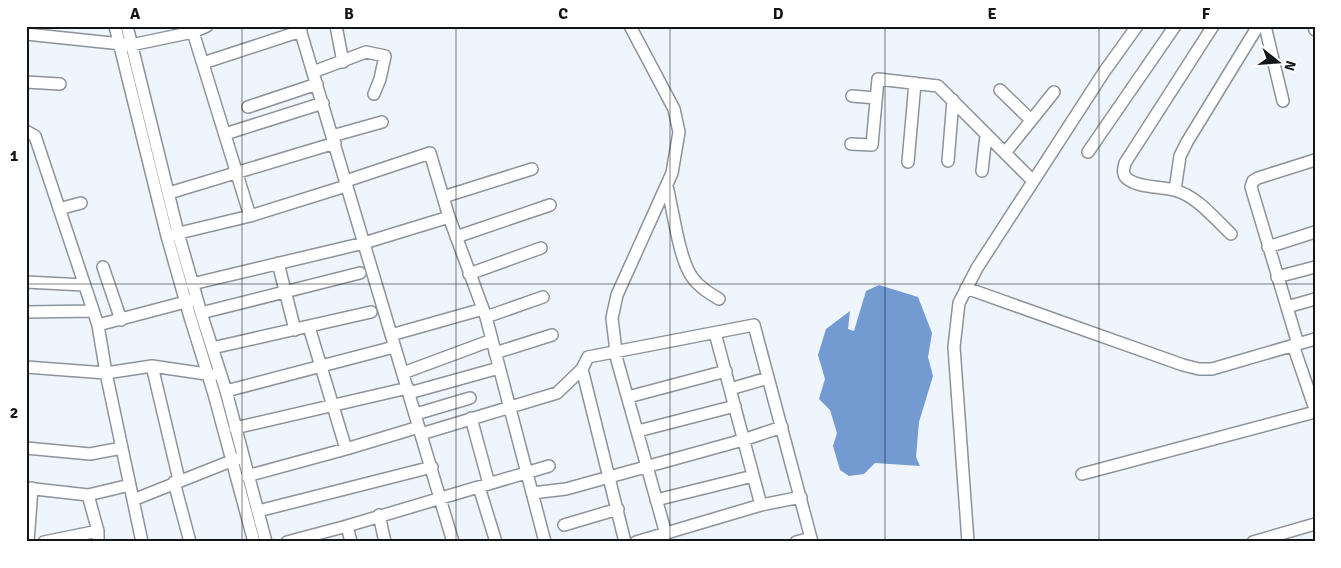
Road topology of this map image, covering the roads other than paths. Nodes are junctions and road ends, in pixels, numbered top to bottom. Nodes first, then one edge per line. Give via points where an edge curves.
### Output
1 (115, 26) edge
2 (126, 26) edge
3 (207, 26) edge
4 (336, 26) edge
5 (630, 26) edge
6 (1126, 26) edge
7 (1137, 26) edge
8 (1174, 26) edge
9 (1213, 26) edge
10 (1258, 26) edge
11 (1265, 26) edge
12 (300, 29) edge
13 (193, 32) junction
14 (26, 34) edge
15 (119, 44) junction
16 (131, 45) junction
17 (1115, 58) junction
18 (343, 62) junction
19 (203, 63) junction
20 (313, 72) junction
21 (26, 82) edge
22 (915, 83) junction
23 (60, 84) dead end
24 (317, 84) junction
25 (1000, 90) dead end
26 (1054, 92) dead end
27 (374, 94) dead end
28 (852, 96) dead end
29 (876, 98) junction
30 (953, 100) junction
31 (1283, 101) dead end
32 (322, 103) junction
33 (248, 107) dead end
34 (1031, 120) junction
35 (382, 122) dead end
36 (26, 132) edge
37 (225, 134) junction
38 (986, 135) junction
39 (334, 140) junction
40 (850, 144) dead end
41 (1088, 152) dead end
42 (1005, 153) junction
43 (1315, 160) edge
44 (948, 161) dead end
45 (908, 162) dead end
46 (532, 169) dead end
47 (982, 170) dead end
48 (237, 173) junction
49 (1033, 181) junction
50 (346, 184) junction
51 (667, 186) junction
52 (1175, 190) junction
53 (169, 193) junction
54 (443, 197) junction
55 (81, 203) dead end
56 (550, 205) dead end
57 (59, 209) junction
58 (250, 216) junction
59 (449, 217) junction
60 (1315, 232) edge
61 (172, 234) junction
62 (1231, 234) dead end
63 (456, 237) junction
64 (364, 243) junction
65 (1268, 247) junction
66 (541, 248) dead end
67 (278, 263) junction
68 (103, 267) dead end
69 (1315, 267) edge
70 (360, 273) dead end
71 (470, 274) junction
72 (1277, 277) junction
73 (26, 282) edge
74 (192, 284) junction
75 (84, 285) junction
76 (966, 288) junction
77 (285, 292) junction
78 (543, 298) dead end
79 (719, 299) dead end
80 (1315, 299) edge
81 (191, 301) junction
82 (1286, 307) junction
83 (93, 311) junction
84 (26, 312) edge
85 (372, 312) dead end
86 (201, 313) junction
87 (484, 313) junction
88 (121, 320) junction
89 (98, 325) junction
90 (309, 326) junction
91 (295, 330) junction
92 (715, 332) junction
93 (552, 334) dead end
94 (1315, 339) edge
95 (492, 340) junction
96 (392, 341) junction
97 (1296, 344) junction
98 (212, 348) junction
99 (616, 352) junction
100 (495, 353) junction
101 (152, 366) junction
102 (26, 367) edge
103 (321, 367) junction
104 (499, 368) junction
105 (582, 369) junction
106 (726, 371) junction
107 (403, 373) junction
108 (106, 374) junction
109 (208, 375) junction
110 (220, 376) junction
111 (768, 378) junction
112 (1310, 379) edge
113 (730, 389) junction
114 (226, 390) junction
115 (408, 390) junction
116 (628, 396) junction
117 (470, 398) dead end
118 (333, 404) junction
119 (735, 406) junction
120 (510, 407) junction
121 (1315, 411) edge
122 (416, 414) junction
123 (472, 418) junction
124 (782, 427) junction
125 (235, 428) junction
126 (420, 430) junction
127 (638, 431) junction
128 (743, 440) junction
129 (26, 448) edge
130 (122, 448) junction
131 (346, 449) junction
132 (242, 456) junction
133 (231, 461) junction
134 (549, 466) dead end
135 (647, 466) junction
136 (432, 467) junction
137 (527, 473) junction
138 (1082, 474) dead end
139 (247, 476) junction
140 (753, 476) junction
141 (609, 477) junction
142 (177, 481) junction
143 (130, 485) junction
144 (484, 486) junction
145 (29, 488) edge
146 (532, 493) junction
147 (88, 495) junction
148 (801, 496) junction
149 (440, 498) junction
150 (133, 500) junction
151 (656, 500) junction
152 (761, 505) junction
153 (618, 509) junction
154 (258, 511) junction
155 (378, 515) junction
156 (1315, 524) edge
157 (564, 525) dead end
158 (347, 526) junction
159 (666, 534) junction
160 (98, 536) edge
161 (812, 540) edge
162 (28, 542) edge
163 (44, 542) edge
164 (142, 542) edge
165 (190, 542) edge
166 (254, 542) edge
167 (266, 542) edge
168 (286, 542) edge
169 (351, 542) edge
170 (385, 542) edge
171 (453, 542) edge
172 (496, 542) edge
173 (545, 542) edge
174 (625, 542) edge
175 (636, 542) edge
176 (796, 542) edge
177 (968, 542) edge
178 (1253, 542) edge

1 - 15 street
2 - 16 street
3 - 13 street
4 - 18 street
5 - 51 street via 678,122 675,162
6 - 17 street
7 - 17 street
8 - 41 street
9 - 52 street via 1123,170 1124,176 1137,183
10 - 52 street via 1187,142 1180,156
11 - 31 street
12 - 19 street
12 - 20 street
13 - 16 street
13 - 19 street
14 - 15 street
15 - 16 street
15 - 61 street
16 - 53 street
17 - 49 street
18 - 20 street
18 - 27 street via 366,52 385,56
19 - 37 street
20 - 24 street
21 - 23 street
22 - 29 street via 878,79
22 - 30 street via 938,86
22 - 45 street
24 - 32 street
24 - 33 street
25 - 34 street
26 - 34 street
28 - 29 street
29 - 40 street via 872,145
30 - 38 street
30 - 44 street
32 - 37 street
32 - 39 street
34 - 42 street
35 - 39 street
36 - 57 street via 35,136
37 - 48 street
38 - 42 street
38 - 47 street
39 - 48 street
39 - 50 street
42 - 49 street
43 - 65 street via 1254,181 1252,195
46 - 54 street
48 - 53 street
48 - 58 street
49 - 76 street
50 - 54 street via 430,153
50 - 58 street
50 - 64 street
51 - 79 street via 684,263 701,288
51 - 99 street via 617,295 612,318
52 - 62 street via 1197,202
53 - 61 street
54 - 59 street
55 - 57 street
56 - 63 street
57 - 75 street
58 - 61 street
59 - 63 street
59 - 64 street
60 - 65 street
61 - 74 street
61 - 81 street
63 - 71 street
64 - 67 street
64 - 96 street
65 - 72 street
66 - 71 street
67 - 74 street
67 - 77 street
68 - 88 street
69 - 72 street
70 - 77 street
71 - 87 street
72 - 82 street
73 - 75 street
74 - 81 street
75 - 83 street
76 - 97 street via 1199,369 1212,369
76 - 177 street via 959,303 954,347
77 - 86 street
77 - 91 street
78 - 87 street
80 - 82 street
81 - 86 street
81 - 88 street
81 - 109 street
82 - 97 street
83 - 84 street
83 - 89 street
85 - 90 street
86 - 98 street
87 - 95 street
87 - 96 street
88 - 89 street
89 - 108 street
90 - 91 street
90 - 103 street
91 - 98 street
92 - 99 street
92 - 106 street
92 - 111 street via 754,325
93 - 100 street
94 - 97 street
95 - 100 street
95 - 107 street
96 - 103 street
96 - 107 street
97 - 112 street
98 - 110 street
99 - 105 street via 588,357
99 - 116 street
100 - 104 street
101 - 108 street
101 - 109 street
101 - 142 street
102 - 108 street
103 - 114 street
103 - 118 street
104 - 115 street
104 - 120 street
105 - 120 street via 557,394
105 - 141 street
106 - 113 street
106 - 116 street
107 - 115 street
108 - 130 street
109 - 110 street
109 - 133 street
110 - 114 street
111 - 113 street
111 - 124 street
112 - 121 street
113 - 119 street
114 - 125 street
115 - 118 street
115 - 122 street
116 - 127 street
117 - 122 street
118 - 125 street
118 - 131 street
119 - 127 street
119 - 128 street
120 - 123 street
120 - 137 street
121 - 138 street
122 - 126 street
123 - 126 street
123 - 144 street
124 - 128 street
124 - 148 street
125 - 132 street
126 - 131 street
126 - 136 street
127 - 135 street
128 - 135 street
128 - 140 street
129 - 130 street via 90,454
130 - 143 street
131 - 139 street
132 - 133 street
132 - 139 street
133 - 142 street
133 - 166 street
134 - 137 street
135 - 141 street
135 - 151 street
136 - 149 street
136 - 154 street
137 - 144 street
137 - 146 street
139 - 154 street
140 - 151 street
140 - 152 street
141 - 146 street via 566,489
141 - 153 street
142 - 150 street
142 - 165 street
143 - 147 street
143 - 150 street
144 - 149 street
144 - 172 street
145 - 147 street
145 - 162 street
146 - 173 street
147 - 160 street
148 - 152 street
148 - 161 street
149 - 155 street
149 - 171 street
150 - 164 street
151 - 159 street
152 - 159 street
153 - 157 street
153 - 174 street
154 - 167 street
155 - 158 street
155 - 170 street
156 - 178 street
158 - 168 street
158 - 169 street
159 - 175 street
160 - 163 street
161 - 176 street

